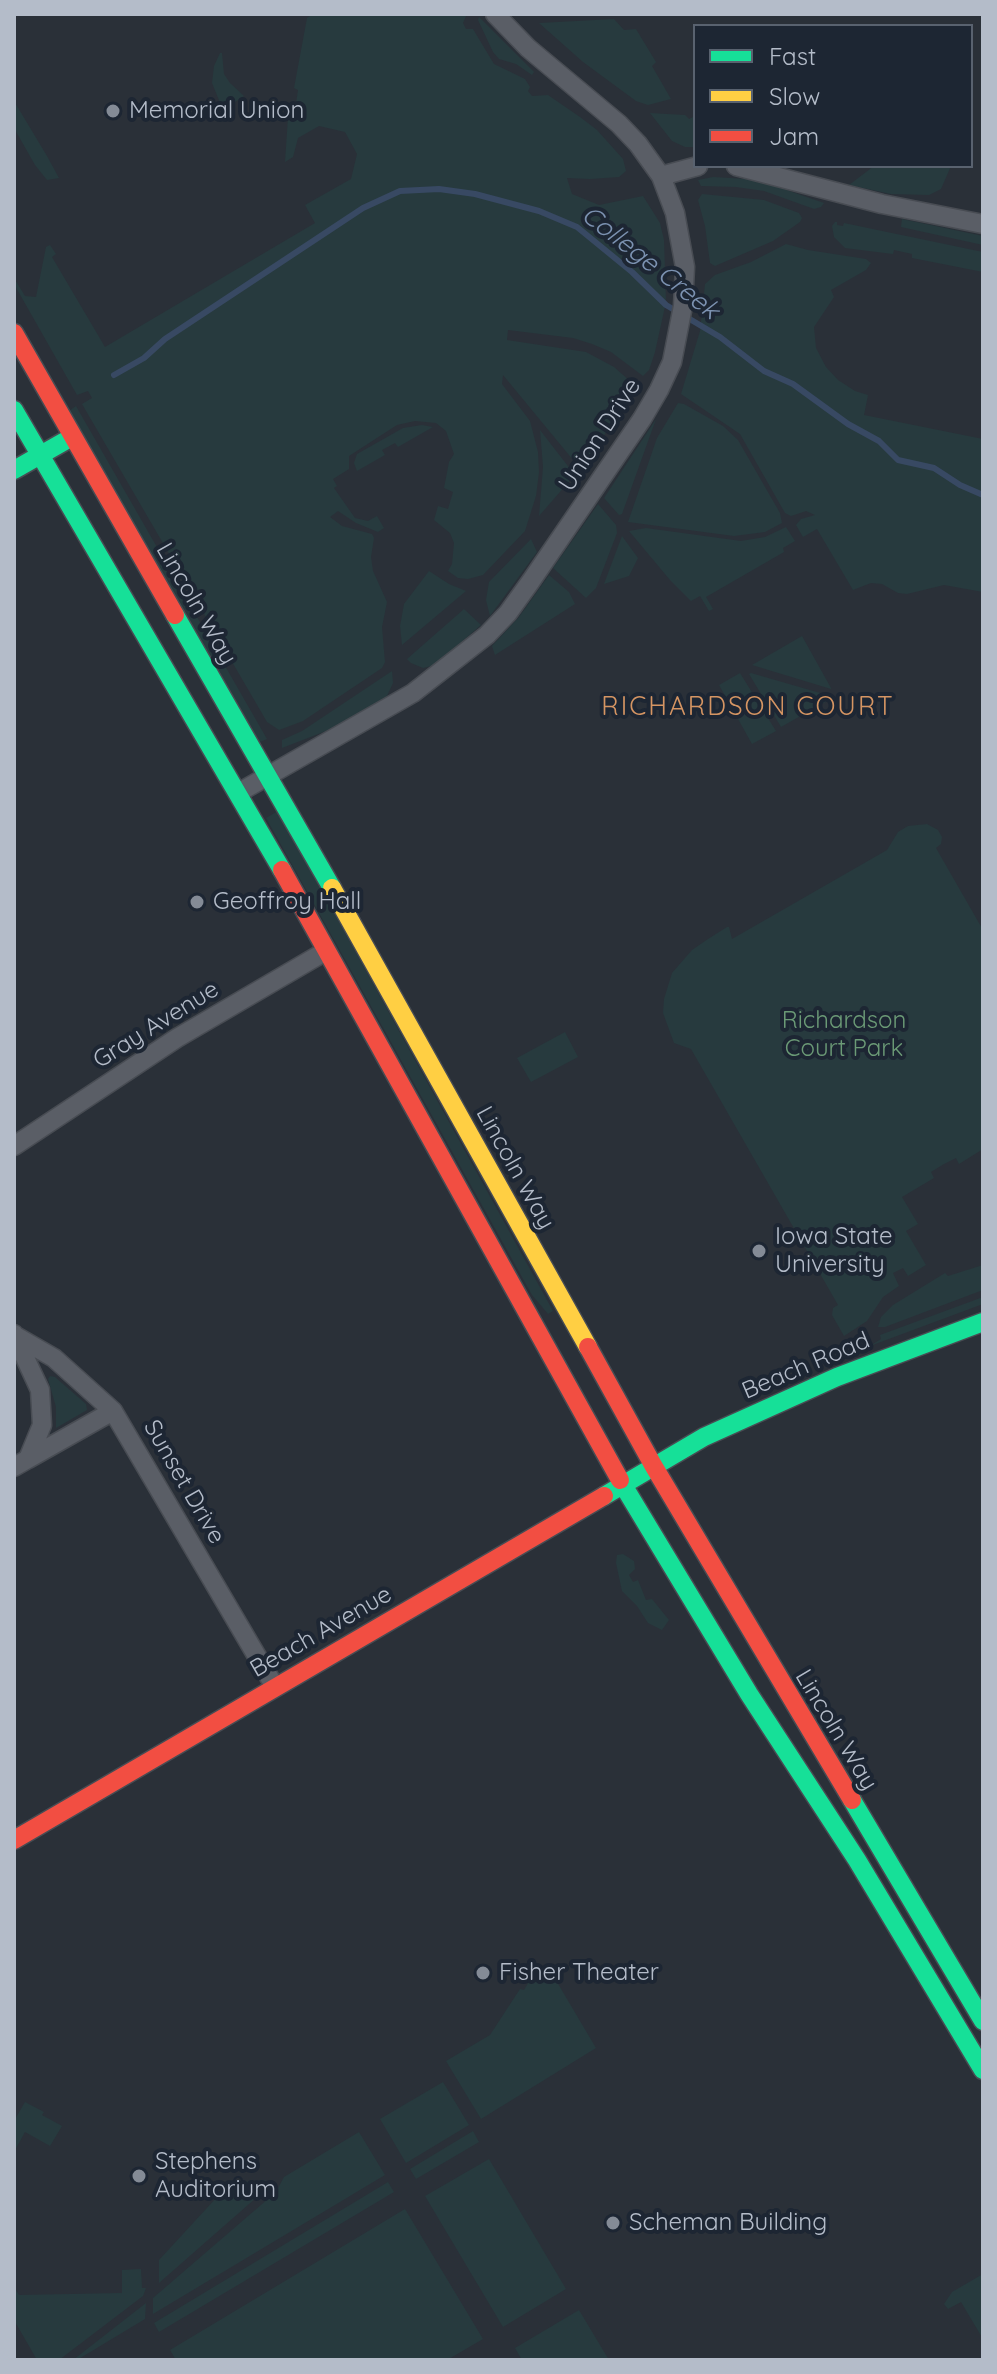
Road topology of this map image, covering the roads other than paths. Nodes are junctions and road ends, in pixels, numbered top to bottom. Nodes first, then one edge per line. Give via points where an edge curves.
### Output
1 (495, 14) edge
2 (693, 167) edge
3 (744, 168) edge
4 (661, 176) junction
5 (983, 224) edge
6 (14, 333) edge
7 (14, 410) edge
8 (72, 437) junction
9 (39, 456) junction
10 (14, 470) edge
11 (268, 775) junction
12 (238, 793) junction
13 (326, 951) junction
14 (14, 1146) edge
15 (983, 1322) edge
16 (14, 1335) edge
17 (113, 1411) junction
18 (21, 1463) edge
19 (653, 1465) junction
20 (622, 1483) junction
21 (275, 1687) junction
22 (14, 1840) edge
23 (983, 2021) edge
24 (983, 2070) edge

1 - 4 street, Union Drive via 619,124
2 - 4 street
3 - 5 street
4 - 11 street, Union Drive via 675,213 685,288 677,342 642,419 531,581 487,635 413,693
6 - 8 main road, Lincoln Way
7 - 9 main road, Lincoln Way
8 - 9 main road
8 - 11 main road, Lincoln Way
9 - 10 main road
9 - 12 main road, Lincoln Way
11 - 12 street, Union Drive
11 - 19 main road, Lincoln Way
12 - 13 main road, Lincoln Way
13 - 14 street, Gray Avenue via 177,1038
13 - 20 main road, Lincoln Way
15 - 19 main road, Beach Road via 787,1399
16 - 17 street, Sunset Drive via 54,1358
16 - 18 street via 40,1390 42,1425
17 - 18 street
17 - 21 street, Sunset Drive
19 - 20 main road, Beach Avenue
19 - 23 main road, Lincoln Way
20 - 21 main road, Beach Avenue
20 - 24 main road, Lincoln Way
21 - 22 main road, Beach Avenue

